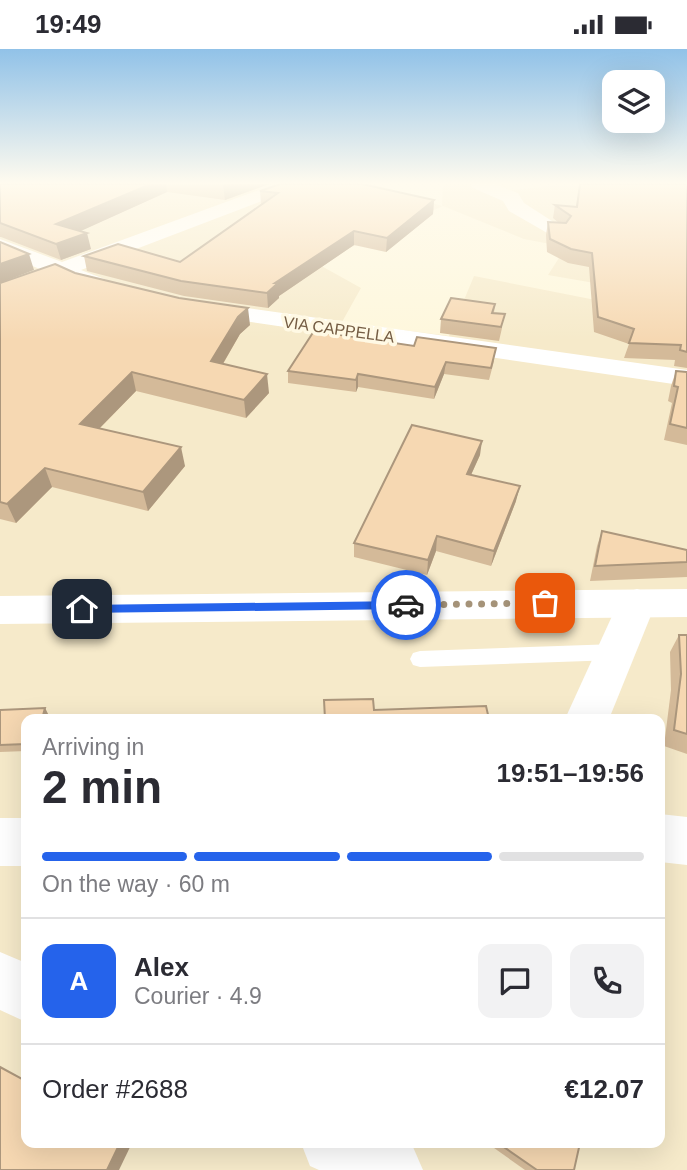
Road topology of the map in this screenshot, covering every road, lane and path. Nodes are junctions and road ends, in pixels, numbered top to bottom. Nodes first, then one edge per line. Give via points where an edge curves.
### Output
1 (147, 236) edge
2 (0, 246) edge
3 (58, 269) junction
4 (123, 291) edge
5 (0, 293) edge
6 (171, 303) edge
7 (687, 378) edge
8 (636, 603) junction
9 (687, 603) edge
10 (0, 610) edge
11 (616, 652) junction
12 (420, 659) dead end
13 (589, 714) edge
14 (665, 839) edge
15 (687, 841) edge
16 (0, 842) edge
17 (21, 842) edge
18 (0, 980) edge
19 (21, 990) edge
20 (344, 1148) edge
21 (390, 1170) edge

1 - 3 street
2 - 3 street
3 - 4 street
3 - 5 street
6 - 7 street, VIA CAPPELLA
8 - 9 street
8 - 10 street
8 - 11 street
11 - 12 lane
11 - 13 street
14 - 15 street
16 - 17 street
18 - 19 street
20 - 21 street

